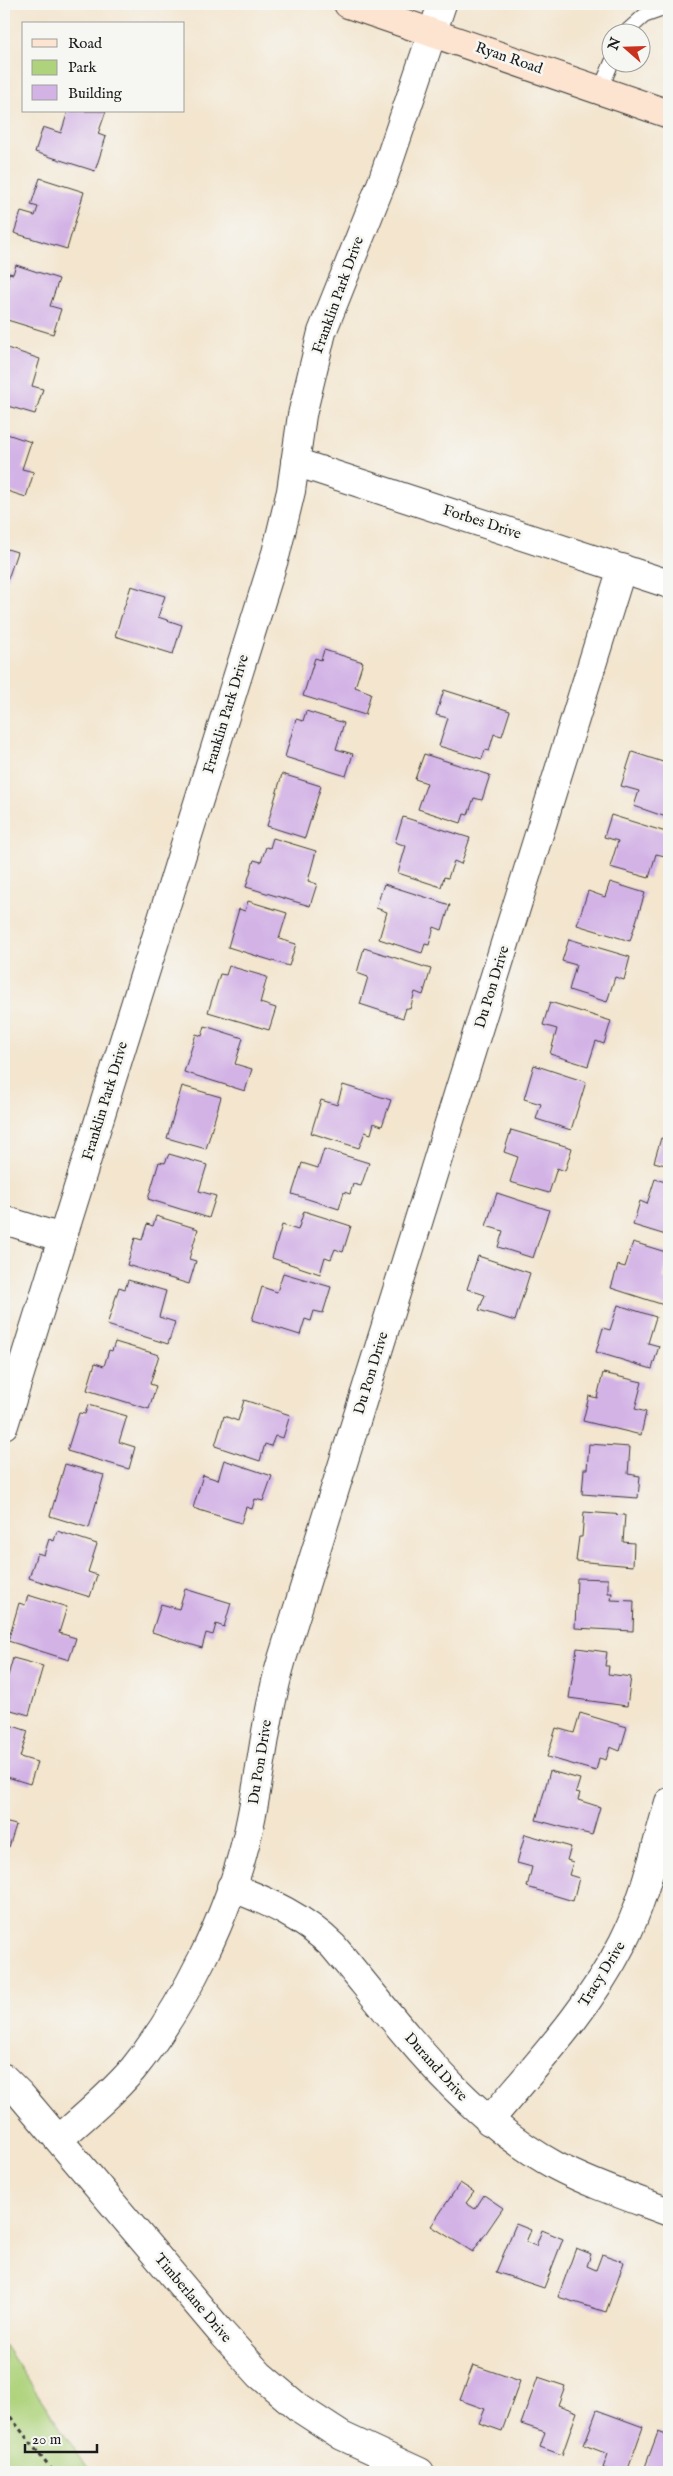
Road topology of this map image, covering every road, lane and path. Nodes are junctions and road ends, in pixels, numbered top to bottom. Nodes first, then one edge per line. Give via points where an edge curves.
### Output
1 (348, 4) edge
2 (442, 4) edge
3 (669, 7) edge
4 (637, 22) edge
5 (433, 31) junction
6 (608, 72) edge
7 (600, 90) junction
8 (669, 114) edge
9 (295, 462) junction
10 (622, 568) junction
11 (669, 584) edge
12 (4, 1220) edge
13 (62, 1238) junction
14 (4, 1425) edge
15 (669, 1802) edge
16 (231, 1887) junction
17 (4, 2078) edge
18 (489, 2122) junction
19 (59, 2139) junction
20 (669, 2212) edge
21 (4, 2412) edge
22 (53, 2472) edge
23 (420, 2472) edge

1 - 5 main road, Ryan Road
2 - 5 street, Franklin Park Drive
3 - 4 lane via 644,16
5 - 7 main road, Ryan Road
5 - 9 street, Franklin Park Drive via 382,182 322,332 302,414
6 - 7 lane
7 - 8 main road, Ryan Road
9 - 10 street, Forbes Drive
9 - 13 street, Franklin Park Drive via 276,553
10 - 11 street, Forbes Drive
10 - 16 street, Du Pon Drive via 279,1668 247,1836
12 - 13 street
13 - 14 street, Franklin Park Drive
15 - 18 street, Tracy Drive via 639,1901 624,1941 604,1978
16 - 18 street, Durand Drive via 266,1900 316,1930 438,2071
16 - 19 street, Du Pon Drive via 191,1980 164,2027 121,2082
17 - 19 street, Timberlane Drive
18 - 20 street, Durand Drive via 557,2166
19 - 23 street, Timberlane Drive via 260,2375 299,2408 342,2436
21 - 22 path via 10,2415

